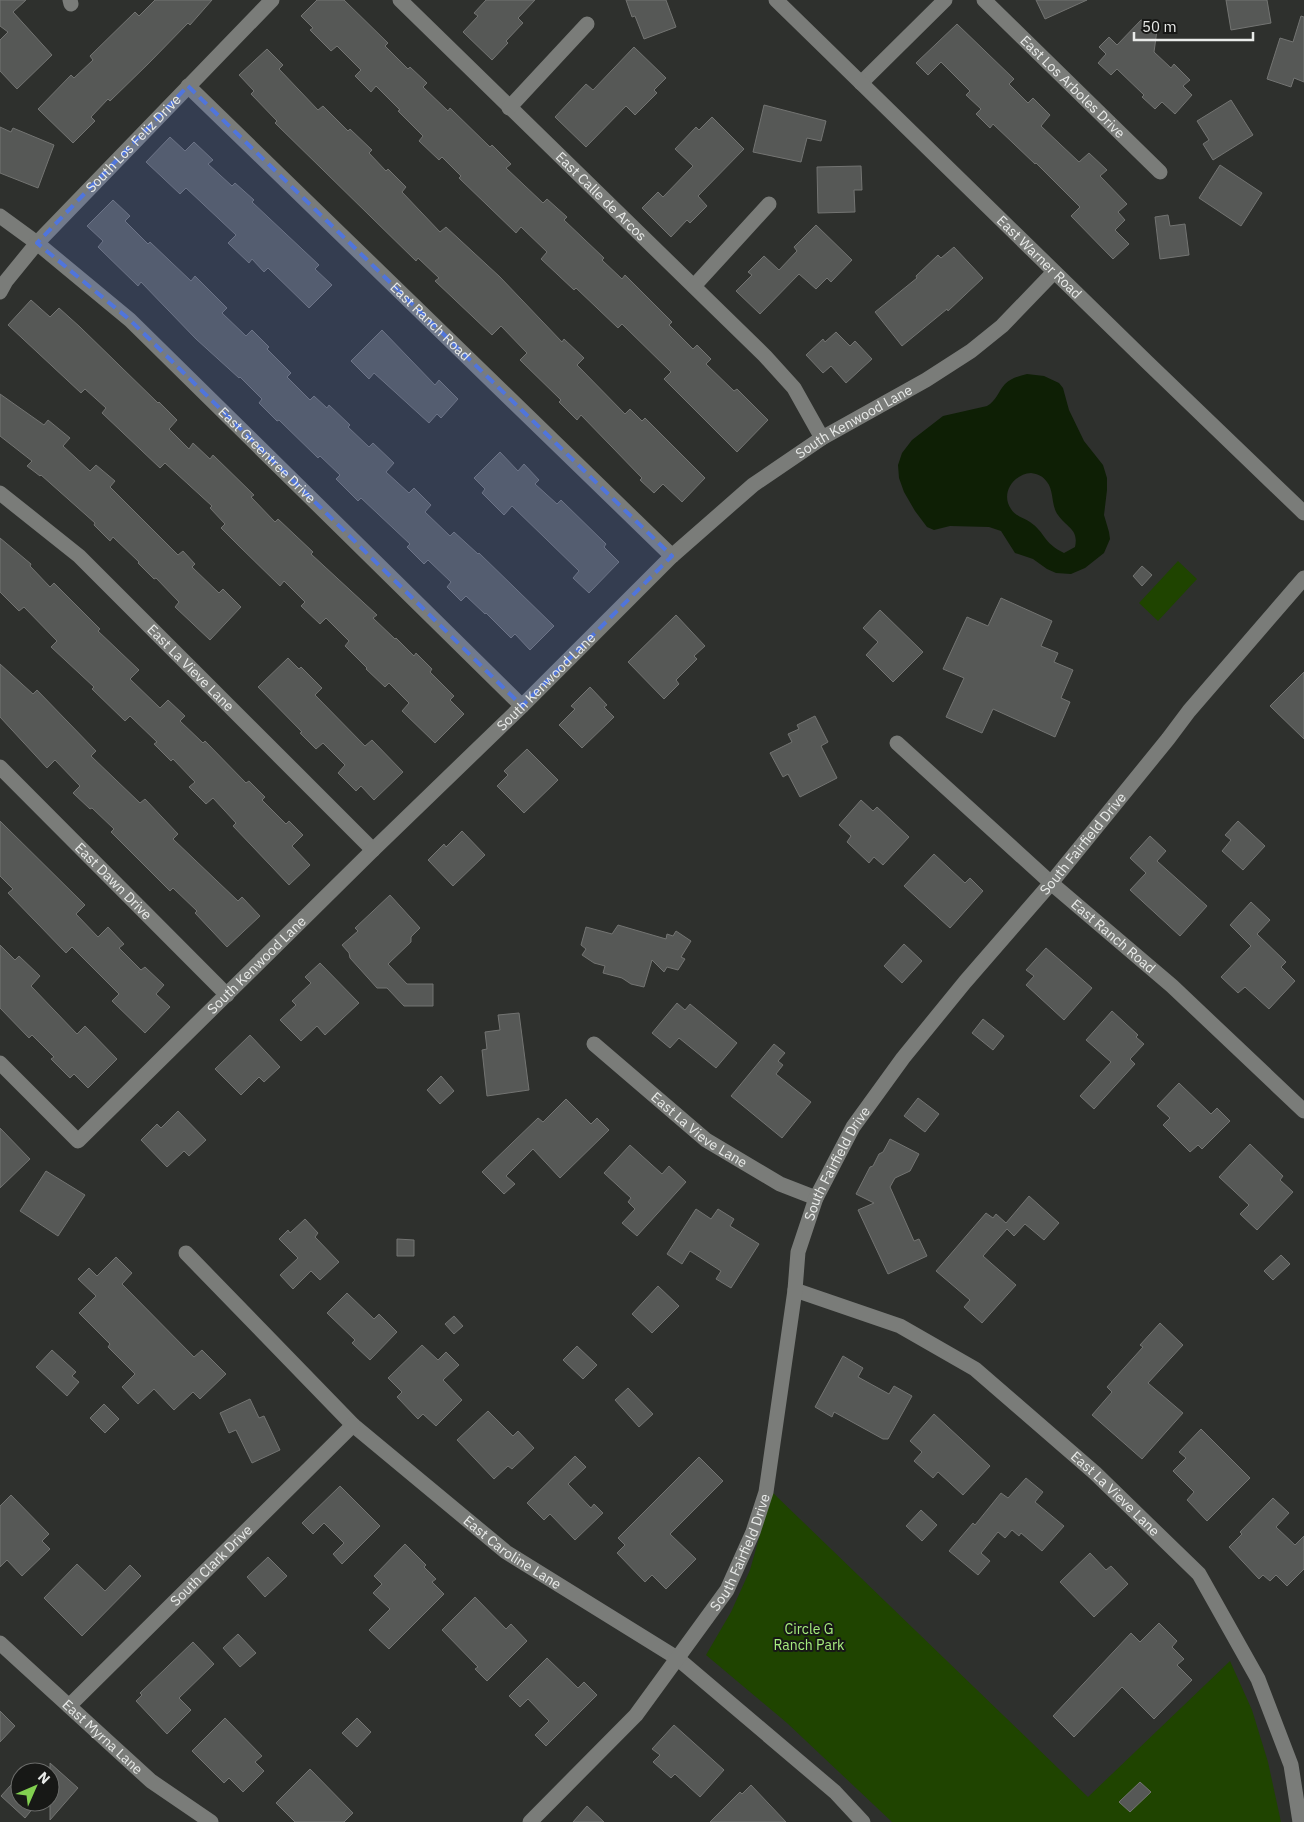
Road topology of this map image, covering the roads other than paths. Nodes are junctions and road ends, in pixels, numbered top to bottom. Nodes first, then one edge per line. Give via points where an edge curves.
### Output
1 (272, 0) edge
2 (400, 0) edge
3 (776, 0) edge
4 (945, 0) edge
5 (984, 0) edge
6 (587, 24) dead end
7 (861, 83) junction
8 (188, 86) junction
9 (509, 108) junction
10 (1160, 172) dead end
11 (769, 204) dead end
12 (0, 216) edge
13 (37, 243) junction
14 (1054, 272) junction
15 (694, 286) junction
16 (0, 292) edge
17 (822, 438) junction
18 (0, 493) edge
19 (1304, 513) edge
20 (672, 556) junction
21 (1304, 578) edge
22 (522, 706) junction
23 (897, 744) dead end
24 (0, 767) edge
25 (373, 850) junction
26 (1051, 883) junction
27 (227, 995) junction
28 (594, 1044) dead end
29 (0, 1063) edge
30 (1304, 1111) edge
31 (816, 1198) junction
32 (186, 1253) dead end
33 (795, 1290) junction
34 (353, 1425) junction
35 (0, 1643) edge
36 (677, 1658) junction
37 (69, 1706) junction
38 (211, 1822) edge
39 (530, 1822) edge
40 (863, 1822) edge
41 (1300, 1822) edge

1 - 8 street, South Los Feliz Drive
2 - 9 street, East Calle de Arcos
3 - 7 street, East Warner Road
4 - 7 street
5 - 10 street, East Los Arboles Drive
6 - 9 street
7 - 14 street, East Warner Road
8 - 13 street, South Los Feliz Drive
8 - 20 street, East Ranch Road
9 - 15 street, East Calle de Arcos
11 - 15 street
12 - 13 street, East Greentree Drive
13 - 16 street, South Los Feliz Drive
13 - 22 street, East Greentree Drive via 130,320
14 - 17 street, South Kenwood Lane via 1002,326 971,351
14 - 19 street, East Warner Road
15 - 17 street, East Calle de Arcos via 794,388
17 - 20 street, South Kenwood Lane via 753,485
18 - 25 street, East La Vieve Lane via 79,556
20 - 22 street, South Kenwood Lane
21 - 26 street, South Fairfield Drive via 1189,711
22 - 25 street, South Kenwood Lane
23 - 26 street, East Ranch Road
24 - 27 street, East Dawn Drive
25 - 27 street, South Kenwood Lane
26 - 30 street, East Ranch Road via 1172,986
26 - 31 street, South Fairfield Drive via 903,1058 853,1127
27 - 29 street, South Kenwood Lane via 78,1141
28 - 31 street, East La Vieve Lane via 706,1140 780,1184
31 - 33 street, South Fairfield Drive via 798,1252
32 - 34 street, East Caroline Lane
33 - 36 street, South Fairfield Drive via 766,1492 753,1532 727,1590
33 - 41 street, East La Vieve Lane via 900,1326 975,1369 1095,1473 1199,1574 1258,1679 1291,1765
34 - 36 street, East Caroline Lane via 506,1552
34 - 37 street, South Clark Drive
35 - 37 street, East Myrna Lane
36 - 39 street, South Fairfield Drive via 636,1715
36 - 40 street, East Caroline Lane via 835,1792
37 - 38 street, East Myrna Lane via 150,1781

